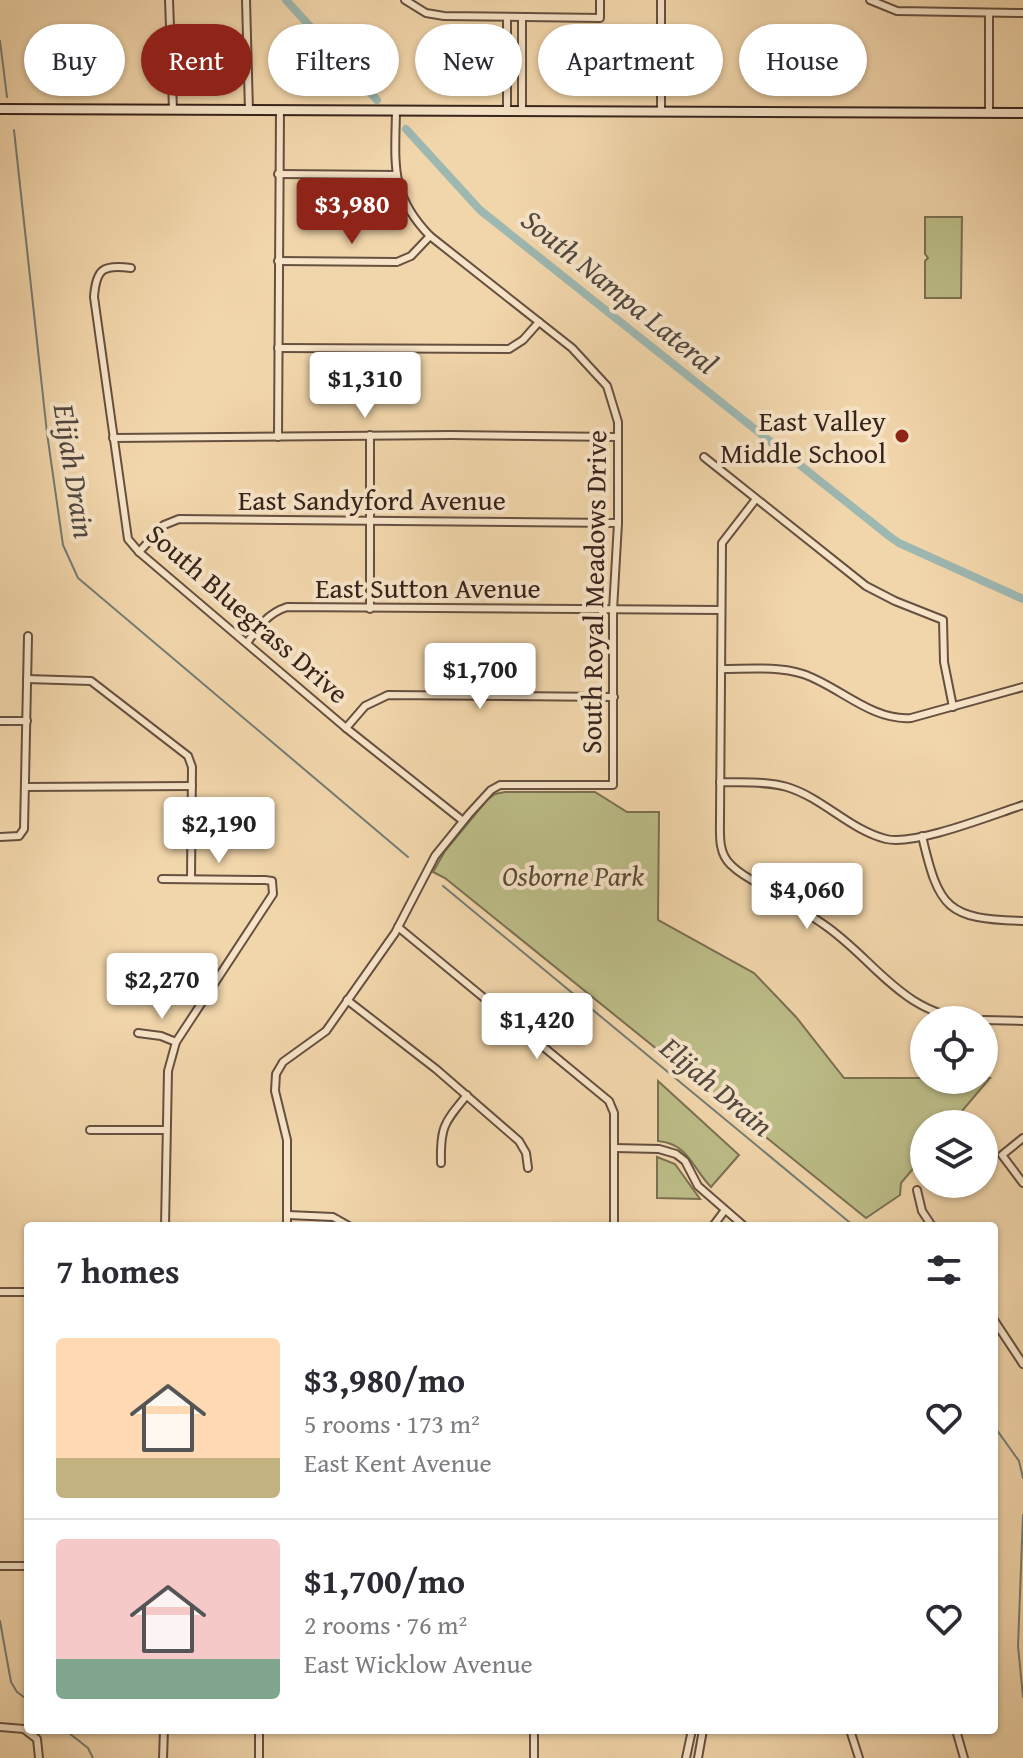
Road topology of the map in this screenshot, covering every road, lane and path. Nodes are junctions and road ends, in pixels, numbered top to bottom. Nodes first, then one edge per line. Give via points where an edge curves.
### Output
1 (169, 0) edge
2 (246, 0) edge
3 (405, 0) edge
4 (600, 0) edge
5 (661, 0) edge
6 (870, 0) edge
7 (989, 13) junction
8 (1023, 13) edge
9 (507, 18) junction
10 (522, 18) junction
11 (0, 109) edge
12 (173, 110) junction
13 (661, 110) junction
14 (249, 111) junction
15 (280, 111) junction
16 (396, 111) junction
17 (507, 111) junction
18 (522, 111) junction
19 (989, 112) junction
20 (1023, 113) edge
21 (278, 174) junction
22 (397, 175) junction
23 (430, 236) junction
24 (278, 261) junction
25 (131, 268) dead end
26 (539, 322) junction
27 (278, 348) junction
28 (370, 435) junction
29 (278, 437) junction
30 (618, 437) junction
31 (113, 438) junction
32 (704, 457) dead end
33 (756, 499) junction
34 (371, 522) junction
35 (618, 523) junction
36 (139, 552) junction
37 (370, 609) junction
38 (613, 610) junction
39 (721, 610) junction
40 (28, 636) dead end
41 (247, 643) junction
42 (722, 669) junction
43 (27, 679) junction
44 (1023, 687) edge
45 (614, 697) junction
46 (953, 707) junction
47 (0, 721) edge
48 (27, 721) junction
49 (346, 728) junction
50 (720, 782) junction
51 (192, 786) junction
52 (25, 787) junction
53 (1023, 805) edge
54 (463, 821) junction
55 (922, 836) junction
56 (0, 837) edge
57 (162, 879) dead end
58 (191, 879) junction
59 (1023, 921) edge
60 (398, 927) junction
61 (347, 1000) junction
62 (924, 1006) edge
63 (998, 1020) edge
64 (1023, 1021) edge
65 (138, 1033) dead end
66 (176, 1042) junction
67 (467, 1095) junction
68 (90, 1130) dead end
69 (166, 1130) junction
70 (1023, 1138) edge
71 (615, 1148) junction
72 (441, 1163) dead end
73 (528, 1168) dead end
74 (1023, 1183) edge
75 (919, 1198) edge
76 (725, 1210) junction
77 (288, 1215) junction
78 (165, 1222) edge
79 (287, 1222) edge
80 (342, 1222) edge
81 (614, 1222) edge
82 (716, 1222) edge
83 (739, 1222) edge
84 (929, 1222) edge
85 (0, 1292) edge
86 (24, 1292) edge
87 (998, 1326) edge
88 (1023, 1364) edge
89 (0, 1566) edge
90 (24, 1566) edge
91 (0, 1727) edge
92 (24, 1729) edge
93 (30, 1734) edge
94 (164, 1734) edge
95 (259, 1734) edge
96 (534, 1734) edge
97 (691, 1734) edge
98 (702, 1734) edge
99 (851, 1734) edge
100 (957, 1734) edge
101 (39, 1758) edge
102 (163, 1758) edge
103 (259, 1758) edge
104 (534, 1758) edge
105 (686, 1758) edge
106 (698, 1758) edge
107 (859, 1758) edge
108 (964, 1758) edge

1 - 12 street
2 - 14 street
3 - 9 street via 426,13
4 - 10 street via 600,18
5 - 13 street
6 - 7 street via 897,11
7 - 8 street
7 - 19 street
9 - 10 street
9 - 17 street
10 - 18 street
11 - 12 main road
12 - 14 main road
13 - 18 main road
13 - 19 main road
14 - 15 main road
15 - 16 main road
15 - 21 street
16 - 17 main road
16 - 22 street, South Royal Meadows Drive
17 - 18 main road
19 - 20 main road
21 - 22 street
21 - 24 street
22 - 23 street, South Royal Meadows Drive via 404,203
23 - 24 street via 397,262
23 - 26 street, South Royal Meadows Drive
24 - 27 street
25 - 31 street, South Bluegrass Drive via 114,266 95,278
26 - 27 street via 509,349
26 - 30 street, South Royal Meadows Drive via 607,386
27 - 29 street
28 - 29 street
28 - 30 street
28 - 34 street
29 - 31 street
30 - 35 street, South Royal Meadows Drive
31 - 36 street, South Bluegrass Drive via 128,539
32 - 33 street
33 - 39 street via 722,543
33 - 46 street via 866,586 943,620
34 - 35 street, East Sandyford Avenue
34 - 36 street, East Sandyford Avenue via 179,519 164,525
34 - 37 street
35 - 38 street, South Royal Meadows Drive
36 - 41 street, South Bluegrass Drive
37 - 38 street, East Sutton Avenue
37 - 41 street, East Sutton Avenue via 287,607 260,624
38 - 39 street, East Sutton Avenue
38 - 45 street, South Royal Meadows Drive
39 - 42 street
40 - 43 street
41 - 49 street, South Bluegrass Drive
42 - 46 street via 798,673 896,719
42 - 50 street
43 - 48 street
43 - 51 street via 91,681 188,756
44 - 46 street
45 - 49 street via 388,695 365,706
45 - 54 street, South Royal Meadows Drive via 613,785 500,785
47 - 48 street
48 - 52 street
49 - 54 street, South Bluegrass Drive
50 - 55 street via 787,787 885,839
50 - 62 street via 721,842 730,865 829,928 887,982
51 - 52 street
51 - 58 street
52 - 56 street via 24,829 19,836
53 - 55 street
54 - 60 street via 435,856
55 - 59 street via 931,872 952,907 974,919
57 - 58 street
58 - 66 street via 272,881 273,894
60 - 61 street
60 - 71 street via 609,1101
61 - 67 street
61 - 77 street via 326,1031 283,1062 276,1074 287,1140
63 - 64 street
65 - 66 street
66 - 69 street via 168,1071
67 - 72 street via 444,1124
67 - 73 street via 519,1141
68 - 69 street
69 - 78 street
70 - 74 street via 1002,1155
71 - 76 street via 676,1154 698,1186
71 - 81 street
75 - 84 street
76 - 82 street
76 - 83 street
77 - 79 street
77 - 80 street
85 - 86 street
87 - 88 street
89 - 90 street
91 - 92 street
93 - 101 street via 37,1739
94 - 102 street
95 - 103 street
96 - 104 street
97 - 105 street
98 - 106 street
99 - 107 street
100 - 108 street

